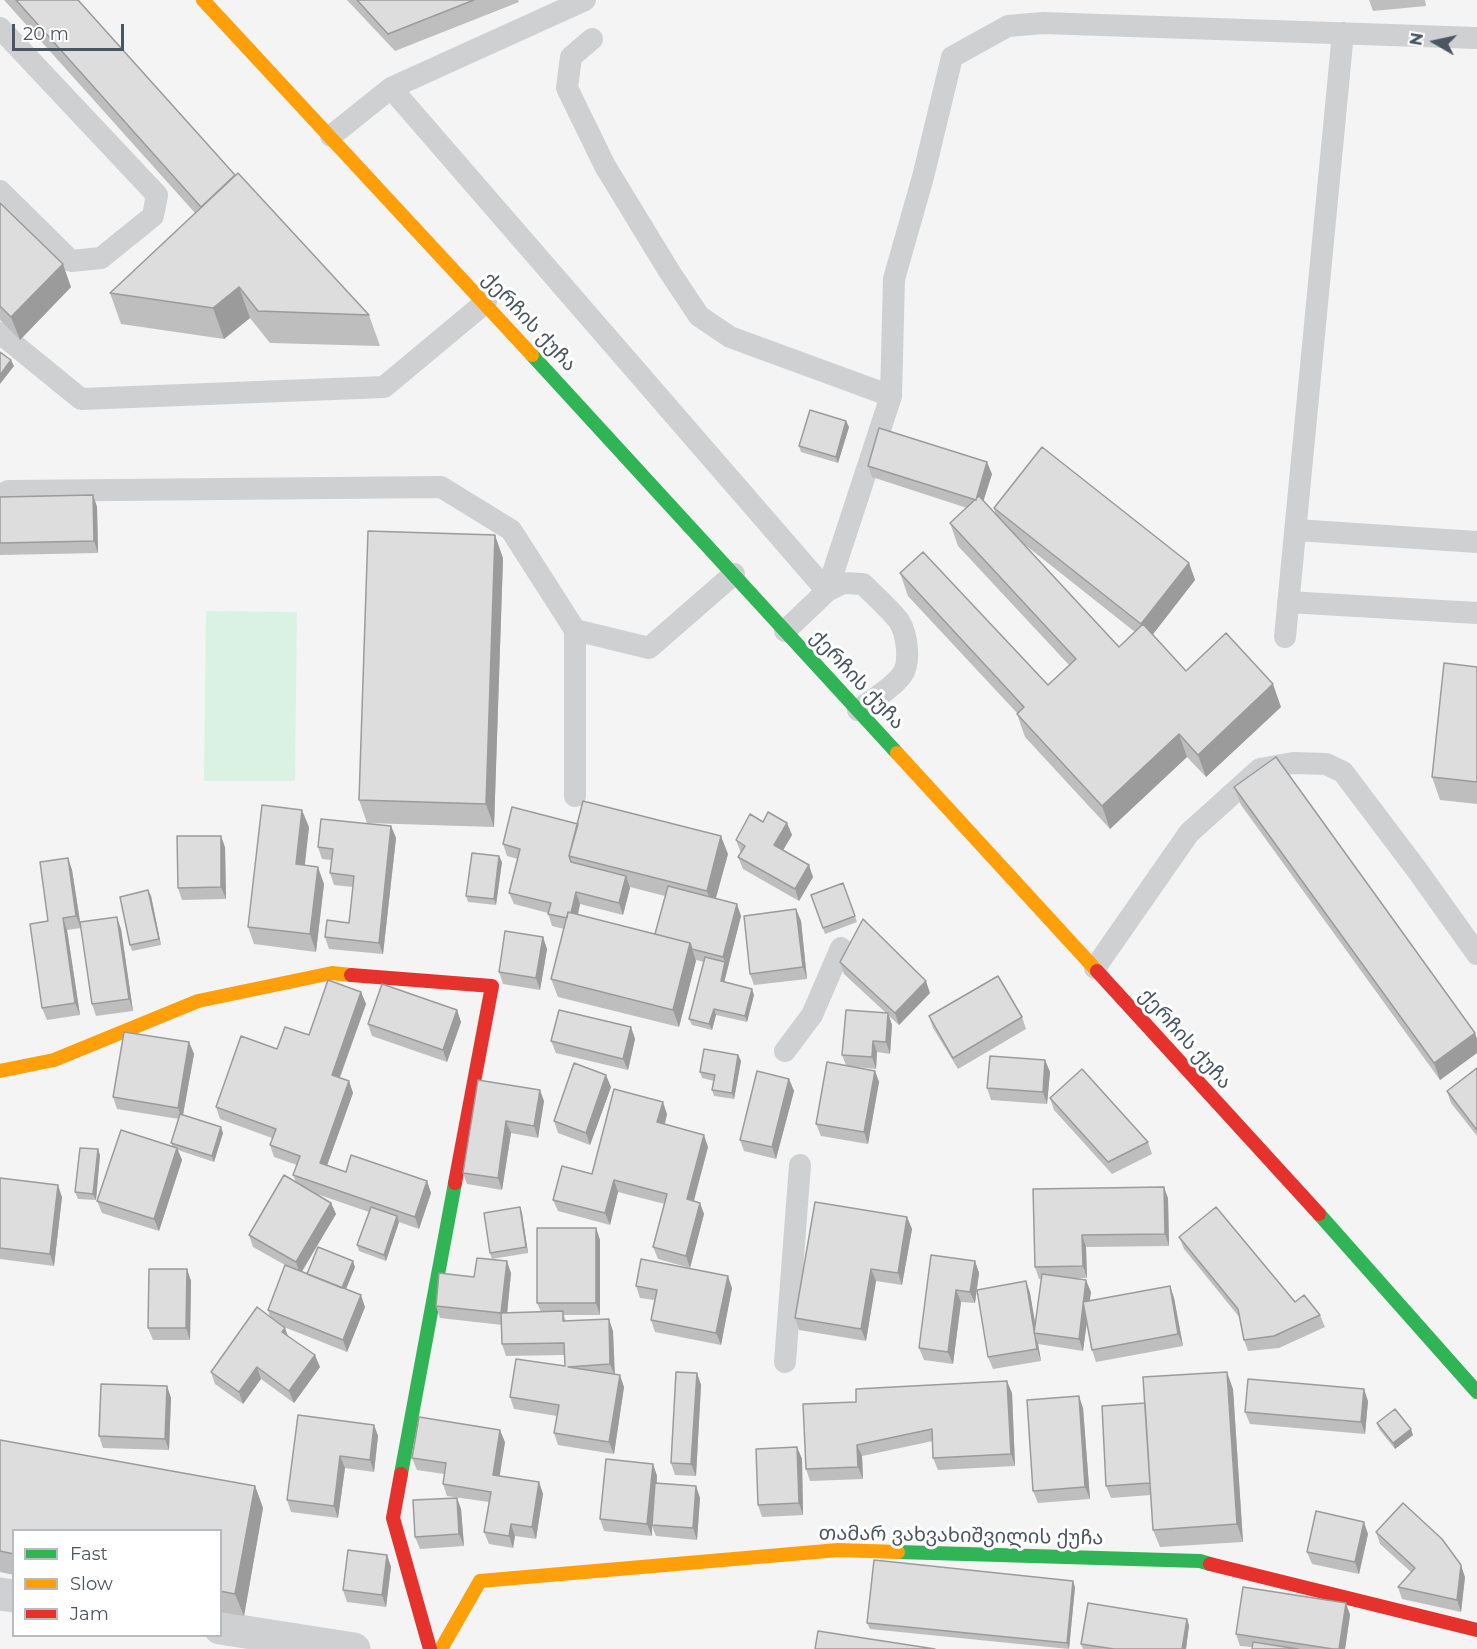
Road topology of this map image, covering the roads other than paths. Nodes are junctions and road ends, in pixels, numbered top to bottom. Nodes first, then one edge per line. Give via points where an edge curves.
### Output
1 (203, 0) edge
2 (585, 0) edge
3 (0, 28) edge
4 (1343, 33) junction
5 (1477, 38) edge
6 (592, 39) dead end
7 (391, 88) junction
8 (331, 136) junction
9 (0, 191) edge
10 (486, 302) junction
11 (0, 333) edge
12 (891, 396) junction
13 (3, 492) edge
14 (1296, 530) junction
15 (1477, 542) edge
16 (734, 574) junction
17 (827, 591) junction
18 (1288, 602) junction
19 (1477, 613) edge
20 (575, 630) junction
21 (785, 631) junction
22 (1285, 637) dead end
23 (858, 710) junction
24 (575, 796) dead end
25 (841, 948) dead end
26 (1477, 954) edge
27 (1095, 968) junction
28 (785, 1051) dead end
29 (0, 1071) edge
30 (800, 1165) dead end
31 (785, 1362) dead end
32 (1477, 1392) edge
33 (222, 1628) edge
34 (1477, 1630) edge
35 (354, 1649) edge
36 (430, 1649) edge
37 (441, 1649) edge

1 - 8 street, ქერჩის ქუჩა
2 - 7 lane
3 - 9 lane via 157,195 153,216 100,258 71,261
4 - 5 lane
4 - 12 lane via 1043,23 1008,26 952,57 894,279
4 - 14 lane
6 - 12 lane via 571,57 567,88 605,166 699,316 730,337
7 - 8 lane
7 - 17 lane
8 - 10 street, ქერჩის ქუჩა
10 - 11 lane via 384,387 81,399
10 - 16 street, ქერჩის ქუჩა
12 - 17 lane
13 - 20 lane via 441,487 511,530
14 - 15 lane
14 - 18 lane
16 - 20 lane via 649,648
16 - 21 street, ქერჩის ქუჩა
17 - 21 lane
17 - 23 lane via 843,583 863,584 900,623 907,647 903,674
18 - 19 lane
18 - 22 lane
20 - 24 lane
21 - 23 street, ქერჩის ქუჩა
23 - 27 street, ქერჩის ქუჩა
25 - 28 lane via 812,1015
26 - 27 lane via 1343,772 1326,764 1293,763 1260,769 1189,833
27 - 32 street, ქერჩის ქუჩა
29 - 36 street via 54,1060 198,1001 332,973 492,986 393,1518
30 - 31 lane
33 - 35 street
34 - 37 street, თამარ ვახვახიშვილის ქუჩა via 1200,1562 837,1550 480,1581

